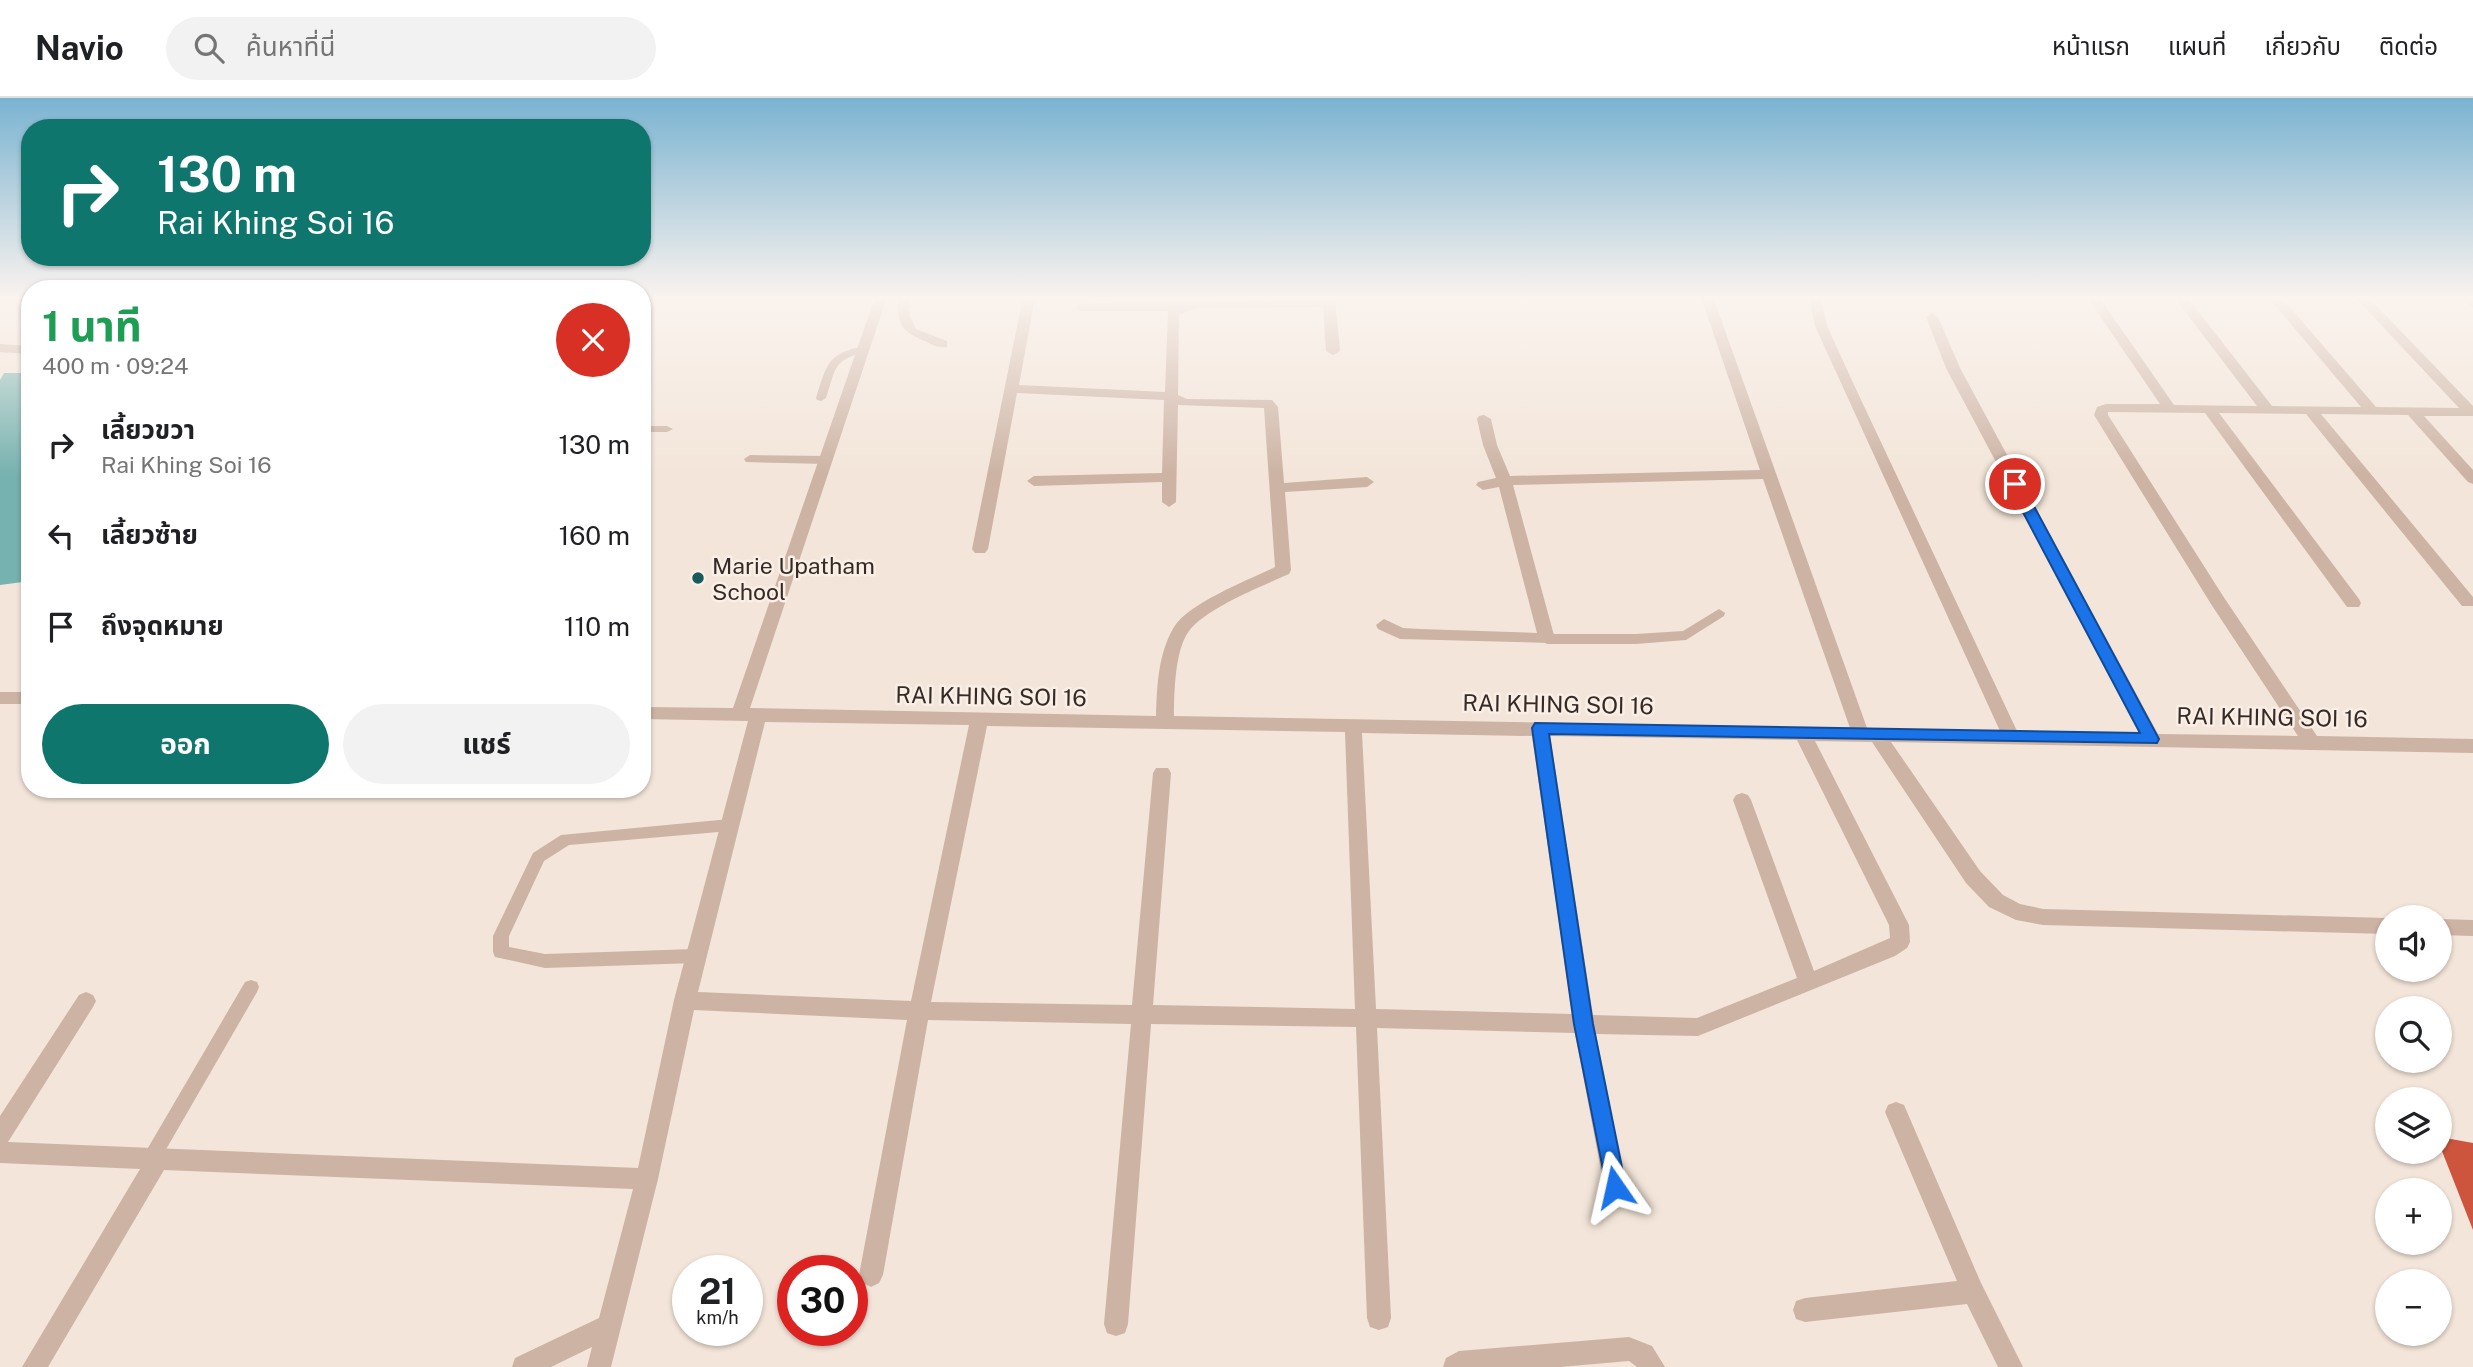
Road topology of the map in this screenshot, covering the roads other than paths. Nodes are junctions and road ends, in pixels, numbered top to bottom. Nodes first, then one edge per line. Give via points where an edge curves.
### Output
1 (840, 356) edge
2 (861, 356) edge
3 (1017, 356) edge
4 (1171, 356) edge
5 (1727, 356) edge
6 (1834, 356) edge
7 (1948, 356) edge
8 (2134, 356) edge
9 (2226, 356) edge
10 (2325, 356) edge
11 (2418, 356) edge
12 (1011, 389) junction
13 (1170, 396) junction
14 (821, 398) dead end
15 (2169, 408) junction
16 (2209, 409) junction
17 (2268, 410) junction
18 (2310, 410) junction
19 (2372, 411) junction
20 (2412, 411) junction
21 (2472, 412) edge
22 (1484, 419) dead end
23 (651, 429) edge
24 (667, 429) dead end
25 (750, 459) dead end
26 (826, 460) junction
27 (1768, 474) junction
28 (1170, 477) junction
29 (2473, 479) edge
30 (1034, 481) dead end
31 (1505, 481) junction
32 (1367, 482) dead end
33 (1483, 485) dead end
34 (1278, 488) junction
35 (1169, 502) dead end
36 (979, 549) dead end
37 (2468, 602) dead end
38 (2353, 603) dead end
39 (1719, 613) dead end
40 (1384, 625) dead end
41 (1547, 639) junction
42 (0, 698) edge
43 (21, 698) edge
44 (651, 713) edge
45 (748, 716) junction
46 (979, 721) junction
47 (1165, 723) junction
48 (1353, 725) junction
49 (1540, 728) junction
50 (1802, 732) junction
51 (1868, 734) junction
52 (2011, 736) junction
53 (2151, 739) junction
54 (2311, 742) junction
55 (2473, 746) edge
56 (1163, 773) dead end
57 (1742, 800) dead end
58 (730, 825) junction
59 (2375, 926) edge
60 (2452, 927) edge
61 (2473, 928) edge
62 (695, 956) junction
63 (1809, 984) junction
64 (251, 987) dead end
65 (684, 1000) junction
66 (86, 1001) dead end
67 (919, 1011) junction
68 (1142, 1014) junction
69 (1367, 1018) junction
70 (1584, 1024) junction
71 (1896, 1112) dead end
72 (0, 1135) edge
73 (0, 1152) edge
74 (154, 1159) junction
75 (647, 1179) junction
76 (1615, 1187) dead end
77 (870, 1275) dead end
78 (1973, 1291) junction
79 (1805, 1310) dead end
80 (1379, 1318) dead end
81 (1116, 1324) dead end
82 (608, 1327) junction
83 (34, 1367) edge
84 (524, 1367) edge
85 (598, 1367) edge
86 (1455, 1367) edge
87 (1653, 1367) edge
88 (2011, 1367) edge

1 - 14 lane
2 - 26 street
3 - 12 street
4 - 13 street
5 - 27 street
6 - 52 street
7 - 53 street
8 - 15 street
9 - 17 street
10 - 19 street
11 - 21 street
12 - 13 street
12 - 36 street
13 - 28 street
13 - 34 street via 1185,403 1267,403
15 - 16 street
15 - 54 street via 2106,408 2101,415
16 - 17 street
16 - 38 street
17 - 18 street
18 - 19 street
18 - 37 street
19 - 20 street
20 - 21 street
20 - 29 street
22 - 31 street
23 - 24 lane
25 - 26 lane
26 - 45 street
27 - 31 street
27 - 51 street
28 - 30 street
28 - 35 street
31 - 33 street
31 - 41 street
32 - 34 street
34 - 47 street via 1283,570 1212,604 1181,628 1165,677
39 - 41 lane via 1686,635
40 - 41 street via 1420,635
42 - 43 street
44 - 45 street, RAI KHING SOI 16
45 - 46 street, RAI KHING SOI 16
45 - 58 street
46 - 47 street, RAI KHING SOI 16
46 - 67 street
47 - 48 street, RAI KHING SOI 16
48 - 49 street, RAI KHING SOI 16
48 - 69 street
49 - 50 street, RAI KHING SOI 16
49 - 70 street
50 - 51 street, RAI KHING SOI 16
50 - 63 street via 1899,925 1900,942
51 - 52 street, RAI KHING SOI 16
51 - 59 street via 1973,877 1996,901 2016,912 2043,917
52 - 53 street, RAI KHING SOI 16
53 - 54 street, RAI KHING SOI 16
54 - 55 street, RAI KHING SOI 16
56 - 68 street
57 - 63 street
58 - 62 street
58 - 62 lane via 566,839 538,857 501,936 500,952 545,961
60 - 61 street
62 - 65 street
63 - 70 street via 1698,1027
64 - 74 lane
65 - 67 street
65 - 75 street
66 - 72 street
67 - 68 street
67 - 77 street
68 - 69 street
68 - 81 street
69 - 70 street
69 - 80 street
70 - 76 street
71 - 78 street
73 - 74 street
74 - 75 street
74 - 83 street
75 - 82 street
78 - 79 street
78 - 88 street
82 - 84 street
82 - 85 street
86 - 87 street via 1459,1363 1629,1349 1643,1355

